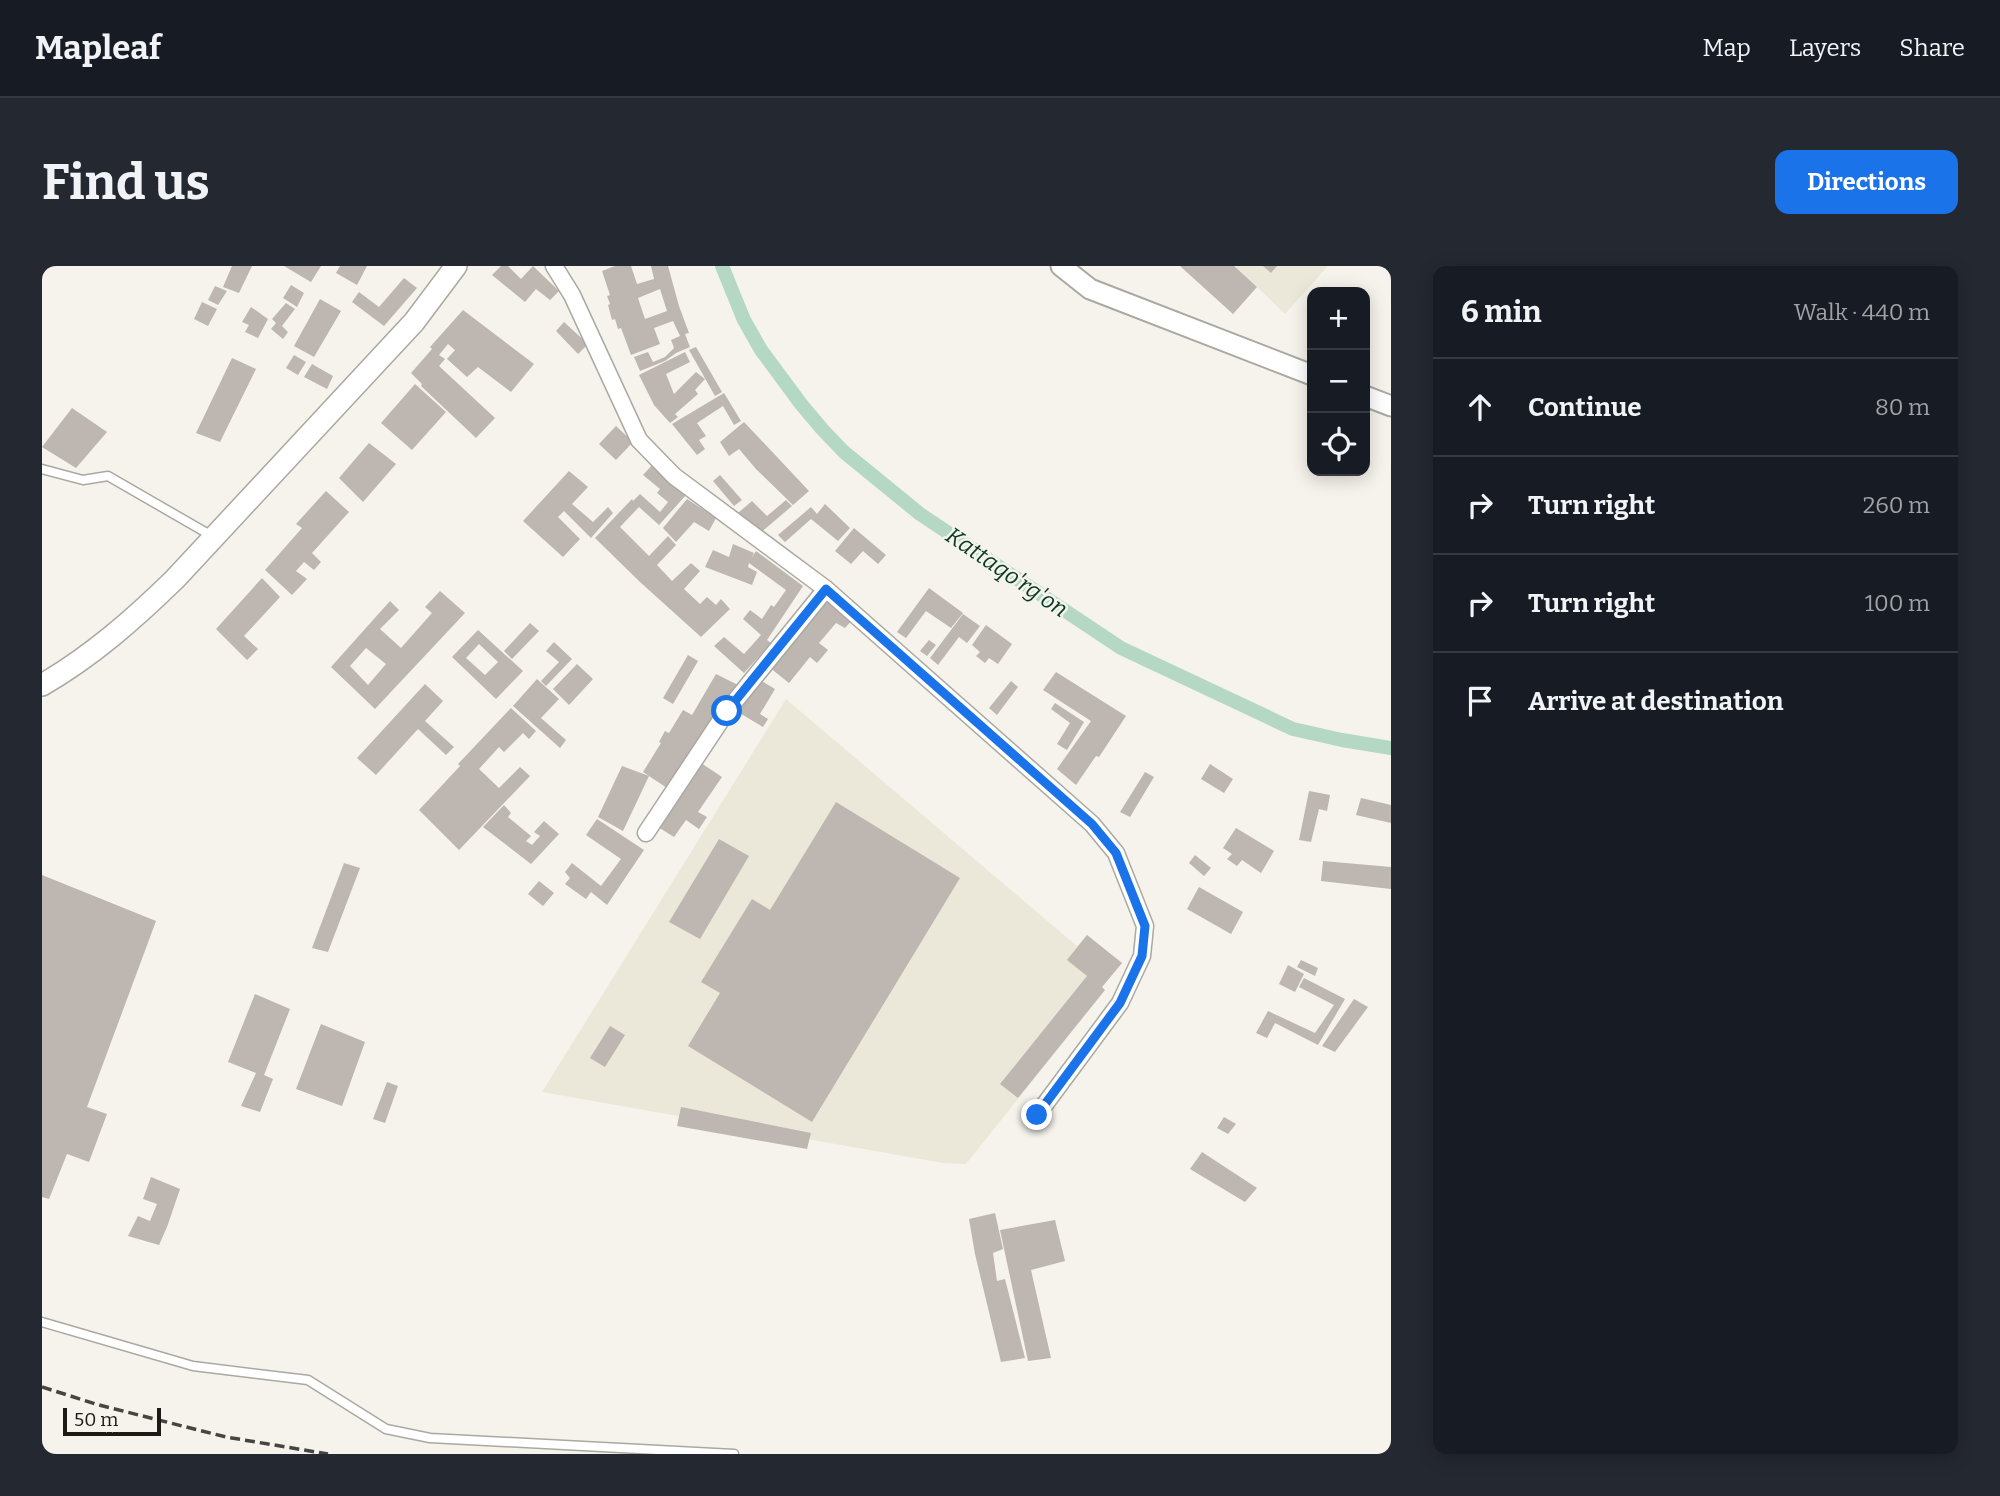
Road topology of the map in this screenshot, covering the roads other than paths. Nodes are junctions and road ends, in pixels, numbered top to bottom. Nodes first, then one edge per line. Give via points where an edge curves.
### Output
1 (456, 266) edge
2 (554, 266) edge
3 (1060, 266) edge
4 (1307, 373) edge
5 (1370, 398) edge
6 (1391, 406) edge
7 (42, 469) edge
8 (215, 537) junction
9 (826, 589) junction
10 (42, 685) edge
11 (646, 834) dead end
12 (1037, 1115) dead end
13 (42, 1322) edge
14 (734, 1454) edge

1 - 8 main road via 414,322
2 - 9 street via 639,440 674,476
3 - 4 street via 1090,289
5 - 6 street
7 - 8 lane via 83,480 108,476
8 - 10 main road via 134,619
9 - 11 street via 727,711
9 - 12 street via 1092,824 1116,853 1131,889 1145,926 1142,956 1120,1003
13 - 14 lane via 193,1366 308,1380 386,1429 430,1438

